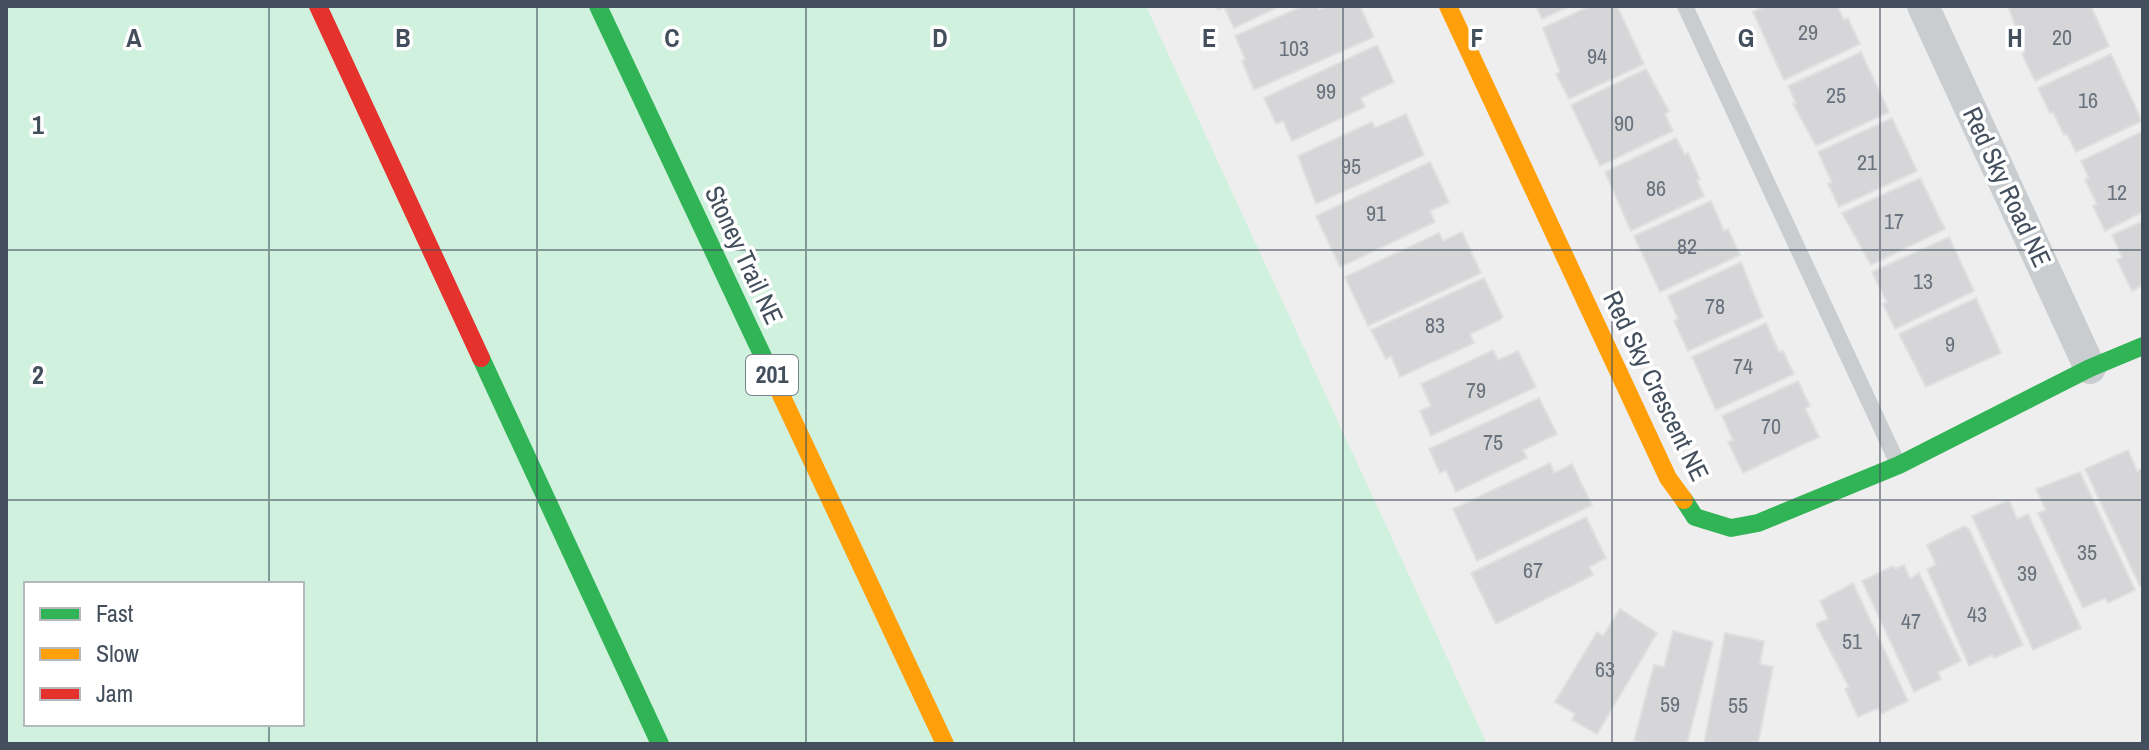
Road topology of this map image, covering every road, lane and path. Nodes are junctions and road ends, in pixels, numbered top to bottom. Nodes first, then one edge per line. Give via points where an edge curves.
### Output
1 (318, 6) edge
2 (598, 6) edge
3 (1448, 6) edge
4 (1685, 6) edge
5 (1923, 6) edge
6 (2143, 346) edge
7 (2090, 368) junction
8 (1899, 465) junction
9 (610, 637) junction
10 (652, 744) edge
11 (660, 744) edge
12 (945, 744) edge

1 - 9 main road
2 - 12 main road, Stoney Trail NE / 201
3 - 8 main road, Red Sky Crescent NE via 1668,478 1695,517 1731,528 1758,523
4 - 8 lane
5 - 7 street, Red Sky Road NE
6 - 7 main road, Red Sky Crescent NE
7 - 8 main road, Red Sky Crescent NE
9 - 10 main road
9 - 11 main road

